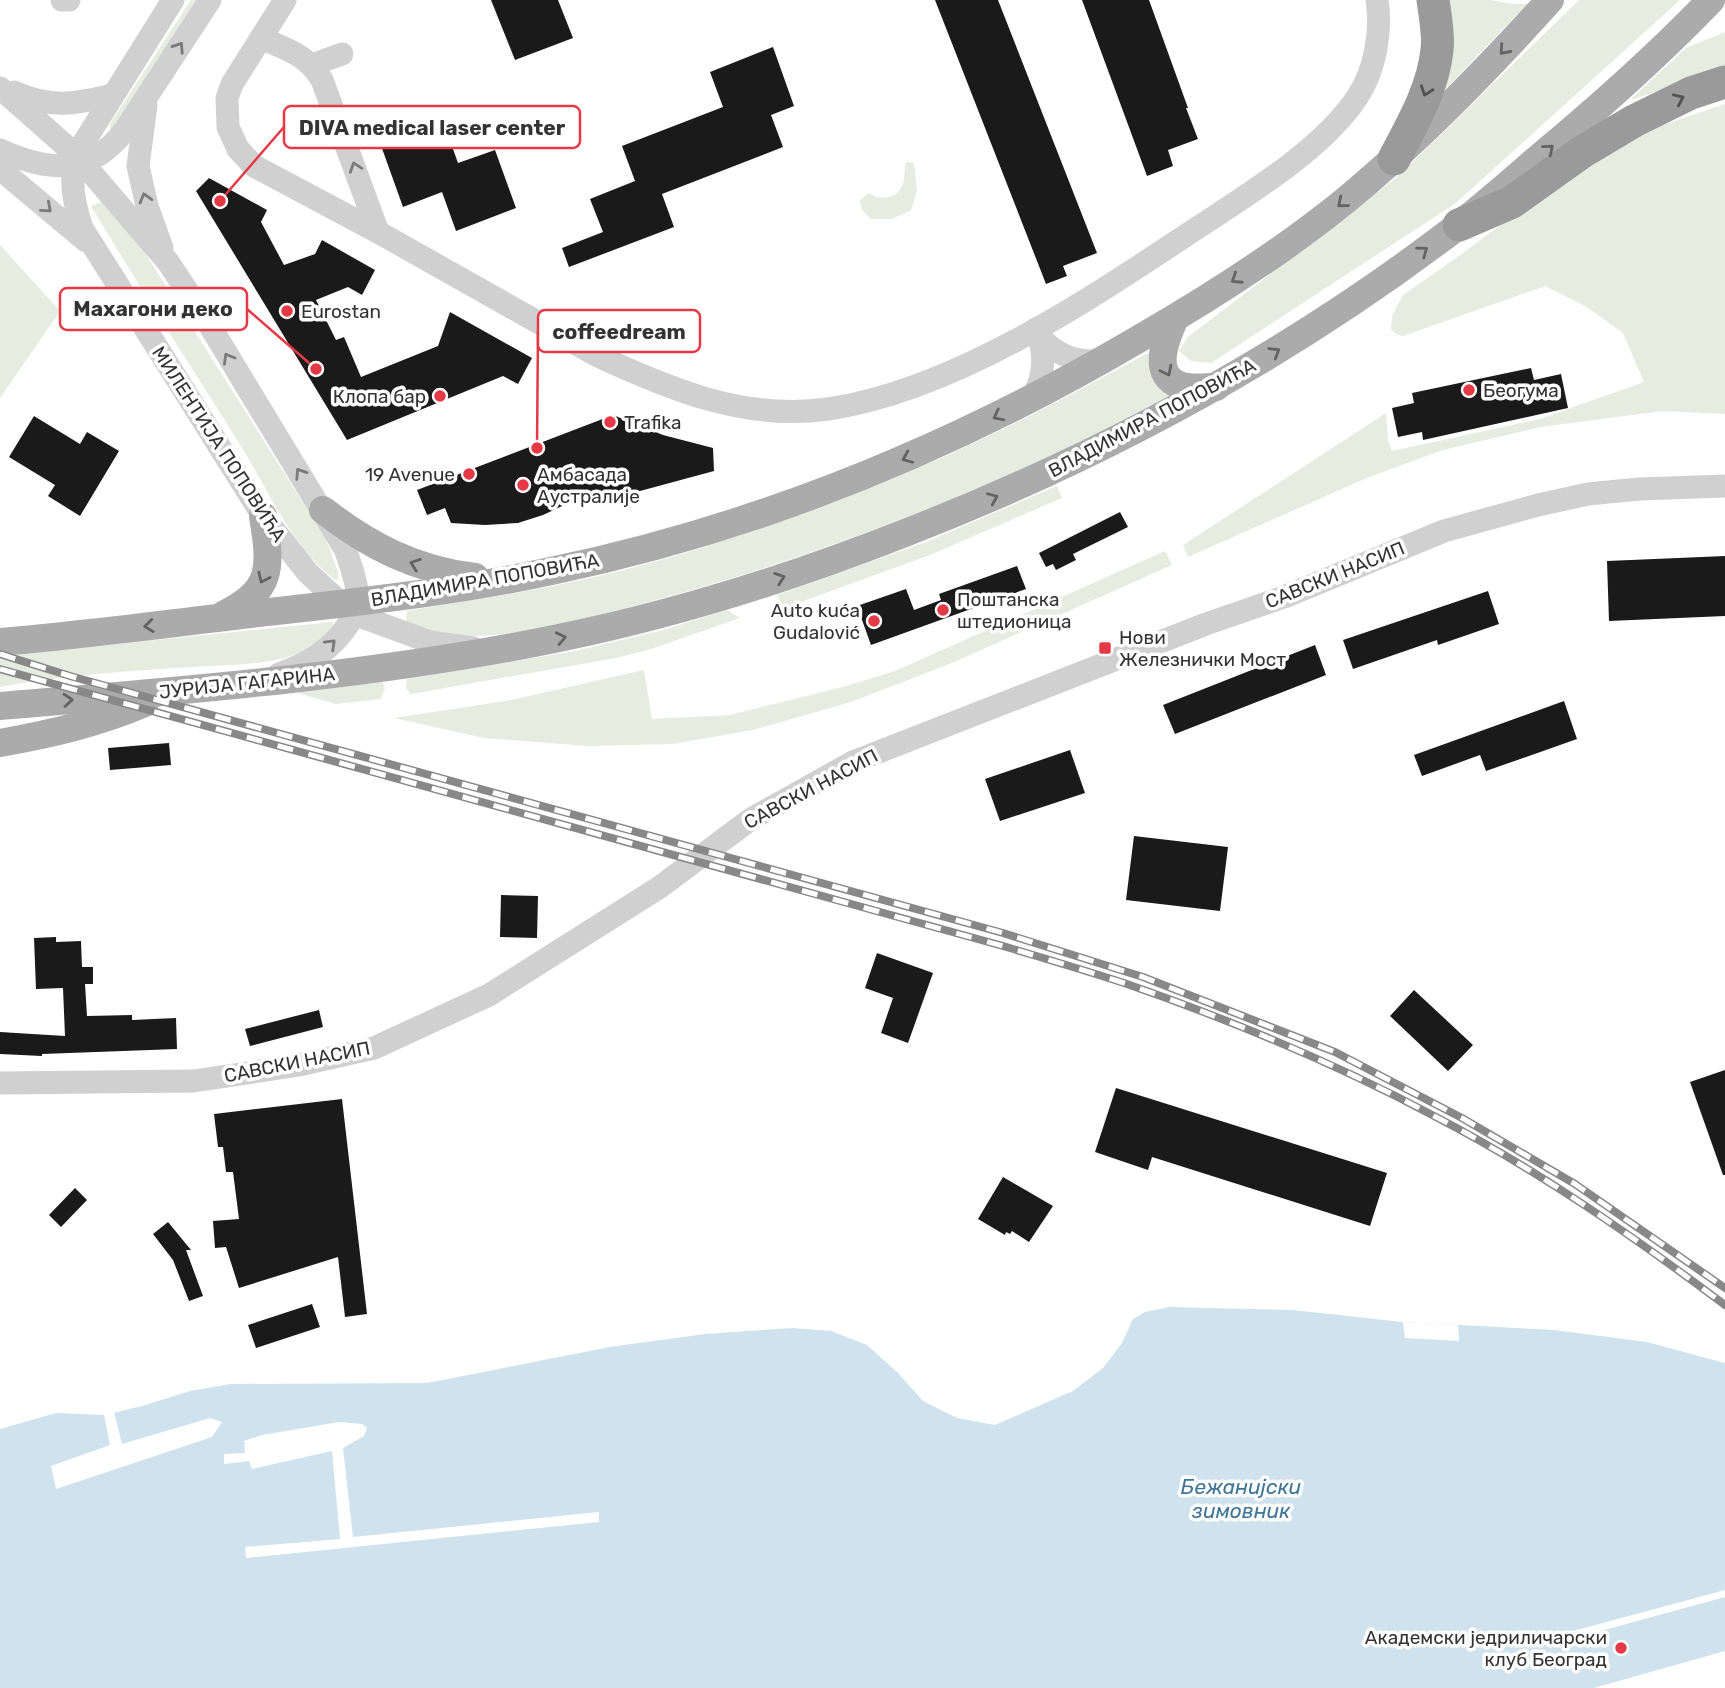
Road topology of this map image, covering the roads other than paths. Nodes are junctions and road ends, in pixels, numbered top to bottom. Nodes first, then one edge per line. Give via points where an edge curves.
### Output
1 (62, 0) edge
2 (69, 0) edge
3 (173, 0) edge
4 (210, 0) edge
5 (285, 0) edge
6 (1377, 0) edge
7 (1433, 0) edge
8 (1550, 0) edge
9 (1711, 0) edge
10 (261, 38) junction
11 (342, 54) dead end
12 (312, 65) junction
13 (1725, 82) edge
14 (0, 87) edge
15 (113, 95) junction
16 (148, 95) junction
17 (0, 150) edge
18 (1394, 159) junction
19 (78, 161) junction
20 (0, 169) edge
21 (1459, 225) junction
22 (377, 232) junction
23 (94, 249) junction
24 (168, 262) junction
25 (1175, 318) junction
26 (1037, 332) junction
27 (1102, 361) junction
28 (1216, 387) junction
29 (1031, 399) junction
30 (1725, 486) edge
31 (323, 510) junction
32 (263, 516) junction
33 (505, 580) junction
34 (351, 607) junction
35 (216, 618) junction
36 (0, 642) edge
37 (494, 650) junction
38 (253, 684) junction
39 (166, 692) junction
40 (0, 706) edge
41 (0, 743) edge
42 (0, 1083) edge

1 - 2 street
3 - 15 street
16 -> 4 street
5 - 10 street
6 - 26 street via 1371,70 1356,99 1323,137 1252,193
7 -> 18 highway via 1434,68 1416,118
8 -> 18 main road, ВЛАДИМИРА ПОПОВИЋА
21 -> 9 main road, ВЛАДИМИРА ПОПОВИЋА via 1608,100
10 - 12 street
10 - 22 street via 227,98 233,139 254,166
11 - 12 street
22 -> 12 street via 331,103
21 -> 13 highway via 1511,202 1634,121
14 - 15 street via 66,105
14 - 19 street
15 - 19 street
16 - 19 street via 113,145
24 -> 16 street via 138,166
17 - 19 street via 43,165
18 -> 25 main road, ВЛАДИМИРА ПОПОВИЋА via 1307,231
19 - 23 street, МИЛЕНТИЈА ПОПОВИЋА via 73,184 77,214
19 - 24 street
20 -> 23 street
28 -> 21 main road, ВЛАДИМИРА ПОПОВИЋА via 1326,319
22 - 26 street via 607,360 682,392 761,410 865,403 941,376
23 - 32 street, МИЛЕНТИЈА ПОПОВИЋА
31 -> 24 street
25 - 27 main road, ВЛАДИМИРА ПОПОВИЋА
25 -> 28 main road via 1162,349 1166,375 1185,387
26 - 27 street via 1062,356
26 - 29 street via 1044,358 1042,376
27 - 29 main road, ВЛАДИМИРА ПОПОВИЋА
37 -> 28 main road, ВЛАДИМИРА ПОПОВИЋА via 611,627 696,604 867,548 1063,467
29 -> 33 main road, ВЛАДИМИРА ПОПОВИЋА via 943,443 789,504 659,545
30 - 42 street, САВСКИ НАСИП via 1588,494 1444,531 853,762 751,819 660,887 489,995 374,1048 299,1066 194,1081
33 -> 31 main road via 418,565 376,547
31 - 34 street via 352,569
32 - 34 street, МИЛЕНТИЈА ПОПОВИЋА via 308,572
32 -> 35 main road via 267,575 244,603
33 - 34 main road, ВЛАДИМИРА ПОПОВИЋА
34 - 35 main road
34 - 37 street, МИЛЕНТИЈА ПОПОВИЋА via 397,632 430,642
38 -> 34 street via 319,655 336,640
35 -> 36 main road
37 - 38 main road, ЈУРИЈА ГАГАРИНА
38 - 39 main road, ЈУРИЈА ГАГАРИНА
40 -> 39 main road, ЈУРИЈА ГАГАРИНА
39 - 41 main road via 70,729

